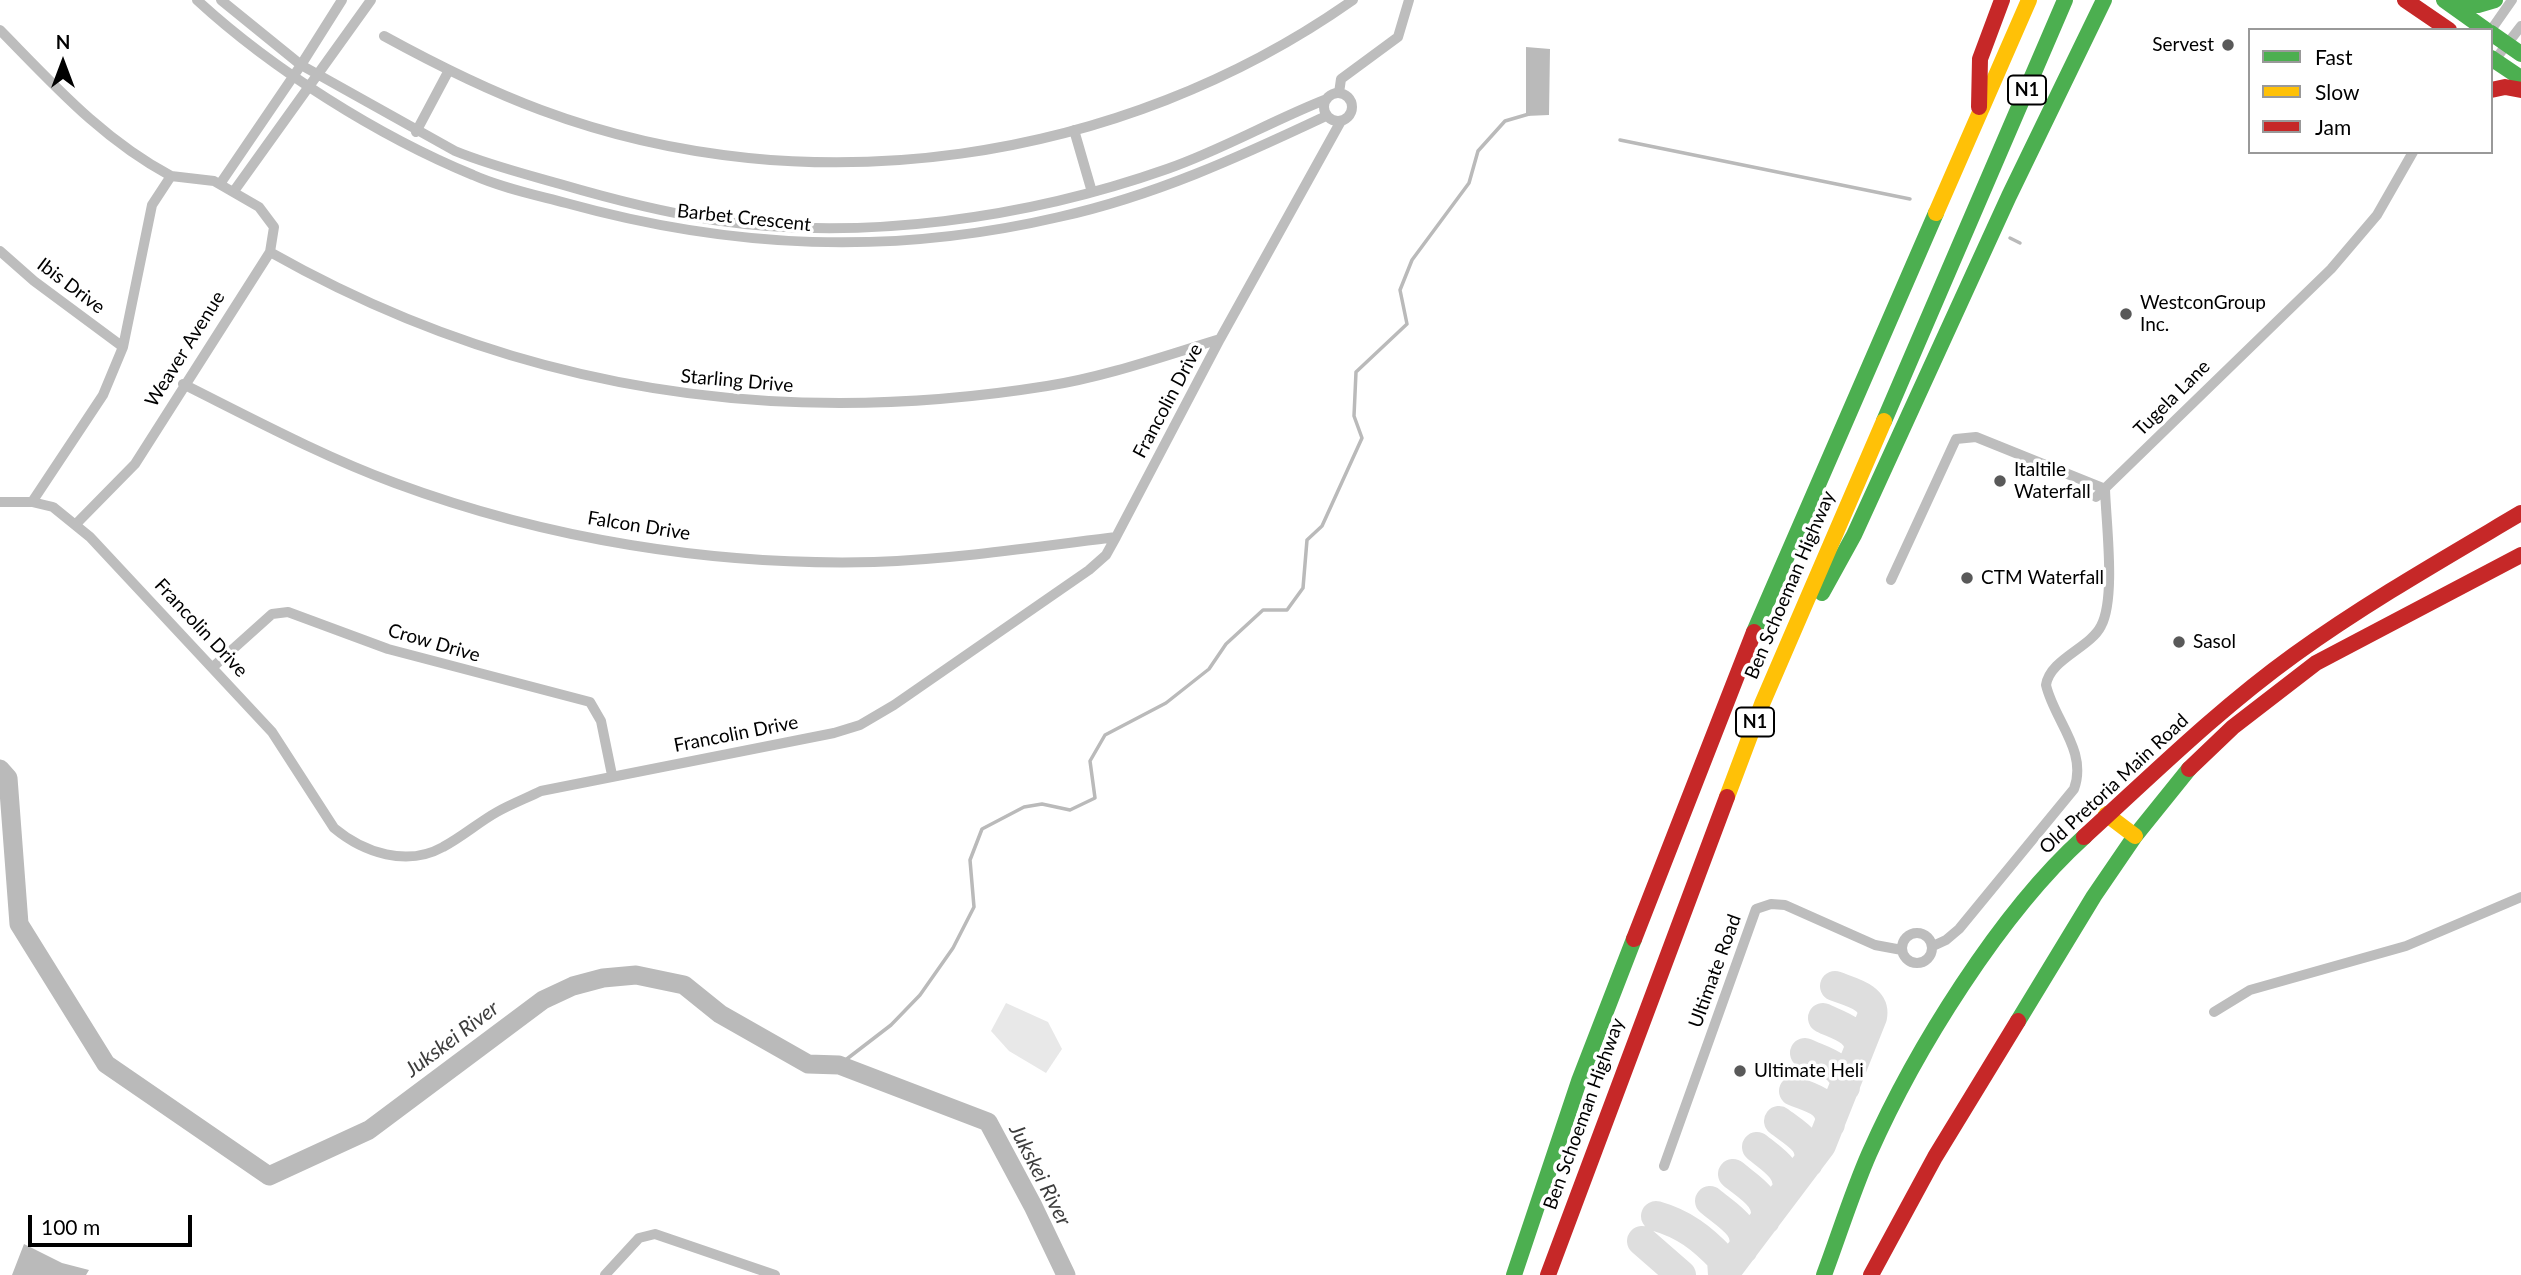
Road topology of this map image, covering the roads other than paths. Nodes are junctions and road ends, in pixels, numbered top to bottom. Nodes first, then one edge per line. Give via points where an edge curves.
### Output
1 (197, 0) edge
2 (221, 0) edge
3 (342, 0) edge
4 (371, 0) edge
5 (1353, 0) edge
6 (1409, 0) edge
7 (2002, 0) edge
8 (2029, 0) edge
9 (2066, 0) edge
10 (2098, 0) edge
11 (2104, 0) edge
12 (2397, 0) edge
13 (2405, 0) edge
14 (2495, 0) edge
15 (2512, 0) edge
16 (2445, 1) edge
17 (2521, 26) edge
18 (2432, 28) edge
19 (2446, 28) edge
20 (2485, 28) edge
21 (2491, 28) edge
22 (0, 30) edge
23 (2493, 34) edge
24 (384, 36) dead end
25 (2514, 49) edge
26 (2493, 60) edge
27 (2493, 62) edge
28 (302, 65) junction
29 (449, 70) junction
30 (317, 74) junction
31 (293, 77) junction
32 (2064, 78) junction
33 (2521, 78) edge
34 (308, 88) junction
35 (2493, 90) edge
36 (2521, 90) edge
37 (1339, 93) junction
38 (1326, 99) junction
39 (1980, 112) junction
40 (1326, 116) junction
41 (1341, 121) junction
42 (1073, 130) junction
43 (416, 132) junction
44 (2412, 154) edge
45 (2418, 154) edge
46 (481, 161) junction
47 (2407, 165) junction
48 (171, 176) junction
49 (473, 176) junction
50 (220, 184) junction
51 (234, 191) junction
52 (1092, 192) junction
53 (1058, 201) junction
54 (625, 202) junction
55 (1062, 217) junction
56 (622, 219) junction
57 (776, 225) junction
58 (894, 225) junction
59 (772, 242) junction
60 (894, 242) junction
61 (0, 251) edge
62 (270, 252) junction
63 (1220, 339) junction
64 (123, 347) junction
65 (183, 384) junction
66 (2105, 489) junction
67 (2096, 497) dead end
68 (0, 502) edge
69 (32, 502) junction
70 (2521, 513) edge
71 (76, 524) junction
72 (1116, 537) junction
73 (2521, 555) edge
74 (1891, 580) dead end
75 (214, 666) junction
76 (1762, 704) junction
77 (612, 775) junction
78 (2106, 814) junction
79 (2135, 836) junction
80 (2521, 897) edge
81 (1933, 946) junction
82 (1902, 950) junction
83 (2214, 1012) dead end
84 (1664, 1166) dead end
85 (606, 1275) edge
86 (775, 1275) edge
87 (1514, 1275) edge
88 (1548, 1275) edge
89 (1824, 1275) edge
90 (1871, 1275) edge

1 - 31 street, Barbet Crescent
2 - 28 street, Barbet Crescent
3 - 28 street
4 - 30 street
5 - 42 street via 1254,62 1126,116
6 - 37 street via 1398,37 1341,79
7 - 39 main road via 1980,59
8 - 39 main road, Ben Schoeman Highway / N1
9 - 76 main road, Ben Schoeman Highway / N1
10 - 32 main road
11 - 32 main road
12 - 18 main road
13 - 19 main road
14 - 16 main road via 2478,5
15 - 21 street
16 - 20 main road
17 - 25 street
22 - 48 street via 110,139
23 - 25 main road
24 - 29 street
25 - 26 street
27 - 33 main road
28 - 30 street, Barbet Crescent
28 - 31 street
29 - 42 street via 543,111 605,130 670,145 776,159 865,163 920,159 988,150
29 - 43 street
30 - 34 street
30 - 43 street, Barbet Crescent
31 - 34 street, Barbet Crescent
31 - 50 street
32 - 76 main road via 1854,535
34 - 49 street, Barbet Crescent
34 - 51 street
35 - 36 main road
37 - 38 street
37 - 41 street via 1352,104 1351,114
38 - 40 street
38 - 52 street, Barbet Crescent via 1203,156
39 - 87 main road, Ben Schoeman Highway / N1 via 1736,673 1579,1081
40 - 41 street
40 - 55 street, Barbet Crescent via 1199,175
41 - 63 street, Francolin Drive
42 - 52 street
43 - 46 street, Barbet Crescent
44 - 47 street, Tugela Lane
45 - 47 street, Tugela Lane
46 - 49 street
46 - 54 street, Barbet Crescent
47 - 66 street, Tugela Lane via 2377,215 2331,269
48 - 50 street
48 - 64 street via 152,205
49 - 56 street, Barbet Crescent
50 - 51 street
51 - 62 street via 266,213 274,227
52 - 53 street, Barbet Crescent
53 - 55 street
53 - 58 street, Barbet Crescent via 982,217
54 - 56 street
54 - 57 street, Barbet Crescent via 716,220
55 - 60 street, Barbet Crescent via 970,235
56 - 59 street, Barbet Crescent
57 - 58 street, Barbet Crescent
57 - 59 street
58 - 60 street
59 - 60 street, Barbet Crescent
61 - 64 street, Ibis Drive
62 - 63 street, Starling Drive via 323,282 510,357 653,390 753,401 889,403 961,398 1049,386
62 - 65 street, Weaver Avenue
63 - 72 street, Francolin Drive
64 - 69 street via 103,395
65 - 71 street, Weaver Avenue via 135,464
65 - 72 street, Falcon Drive via 307,446 442,500 562,532 658,550 871,562
66 - 67 street, Tugela Lane
66 - 74 street via 1976,437 1961,436
66 - 81 street via 2109,594 2105,618 2096,635 2053,671 2046,685 2076,755 2074,789 1959,929
68 - 69 street, Francolin Drive
69 - 71 street, Francolin Drive via 57,509
70 - 78 main road, Old Pretoria Main Road via 2294,655
71 - 75 street, Francolin Drive
72 - 77 street, Francolin Drive via 1106,555 1089,570 860,725
73 - 79 main road, Old Pretoria Main Road via 2358,639 2276,692 2185,773
75 - 77 street, Crow Drive via 271,614 288,612 388,649 590,702 601,721
75 - 77 street, Francolin Drive via 272,732 334,828 374,852 423,855 541,791
76 - 88 main road, Ben Schoeman Highway / N1
78 - 79 main road
78 - 89 main road, Old Pretoria Main Road via 2008,919 1926,1045 1869,1154
79 - 90 main road, Old Pretoria Main Road via 2031,998
80 - 83 street via 2406,946 2250,990
81 - 82 street via 1931,955 1920,963 1907,959
81 - 82 street via 1925,934 1916,933 1904,941
82 - 84 street, Ultimate Road via 1875,945 1785,905 1756,909
85 - 86 street via 639,1238 655,1234

